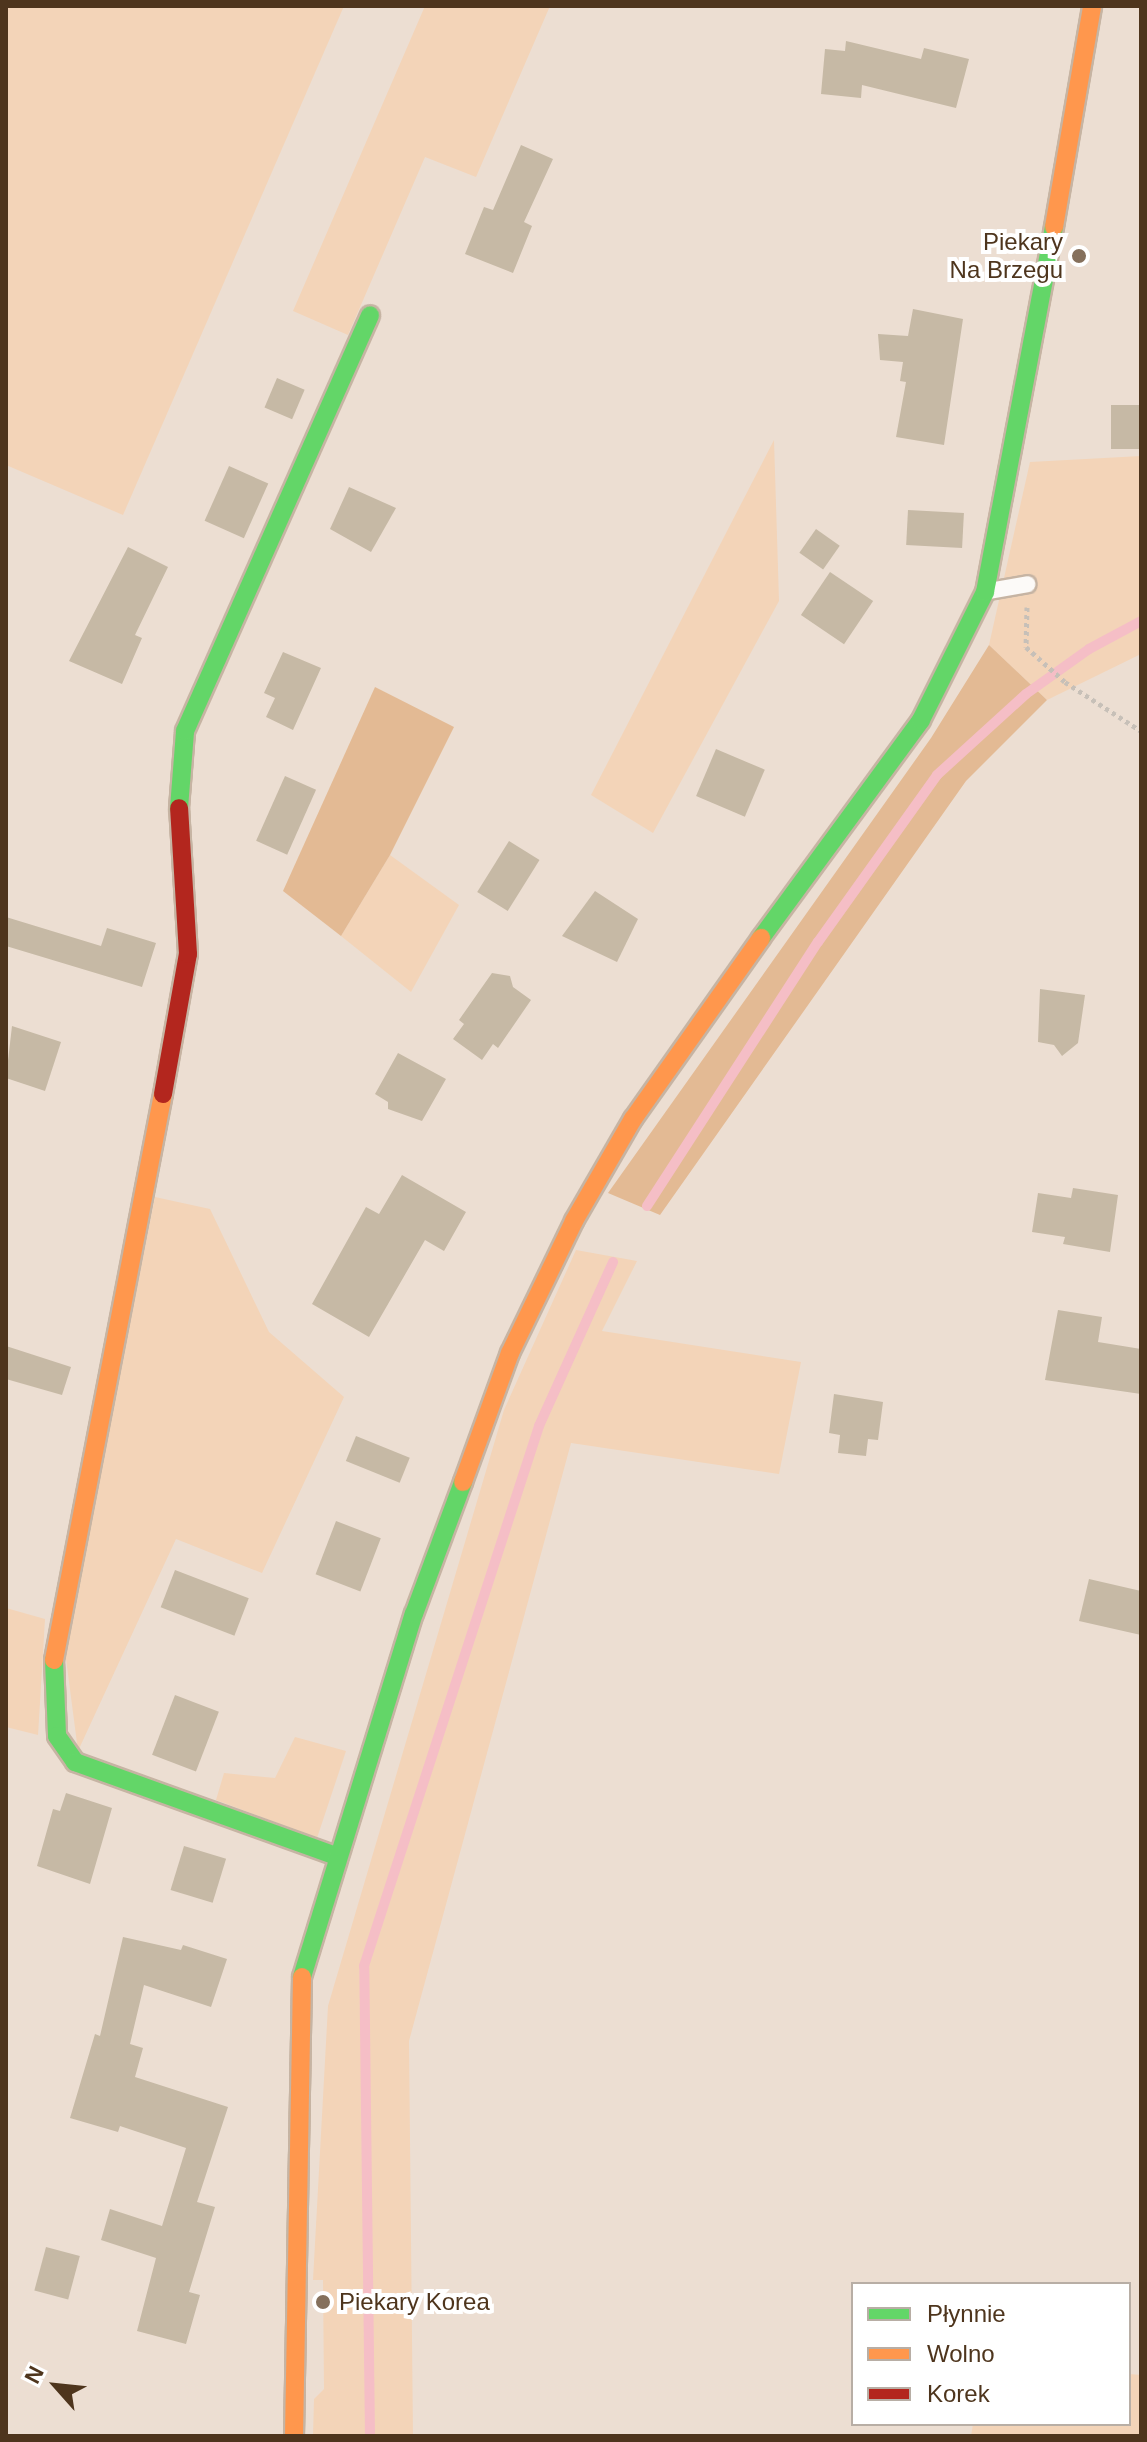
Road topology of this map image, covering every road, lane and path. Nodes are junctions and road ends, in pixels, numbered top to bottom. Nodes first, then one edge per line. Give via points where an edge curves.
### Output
1 (1092, 6) edge
2 (370, 315) dead end
3 (1027, 584) joint
4 (985, 592) junction
5 (1141, 731) edge
6 (336, 1856) junction
7 (294, 2436) edge

1 - 4 street via 1012,470
2 - 6 street via 185,731 179,808 188,954 143,1209 53,1647 57,1736 75,1762
3 - 4 lane
3 - 5 path via 1026,647 1065,682
4 - 6 street via 947,677 921,720 688,1038 574,1221 510,1353 414,1614
6 - 7 street via 302,1967

